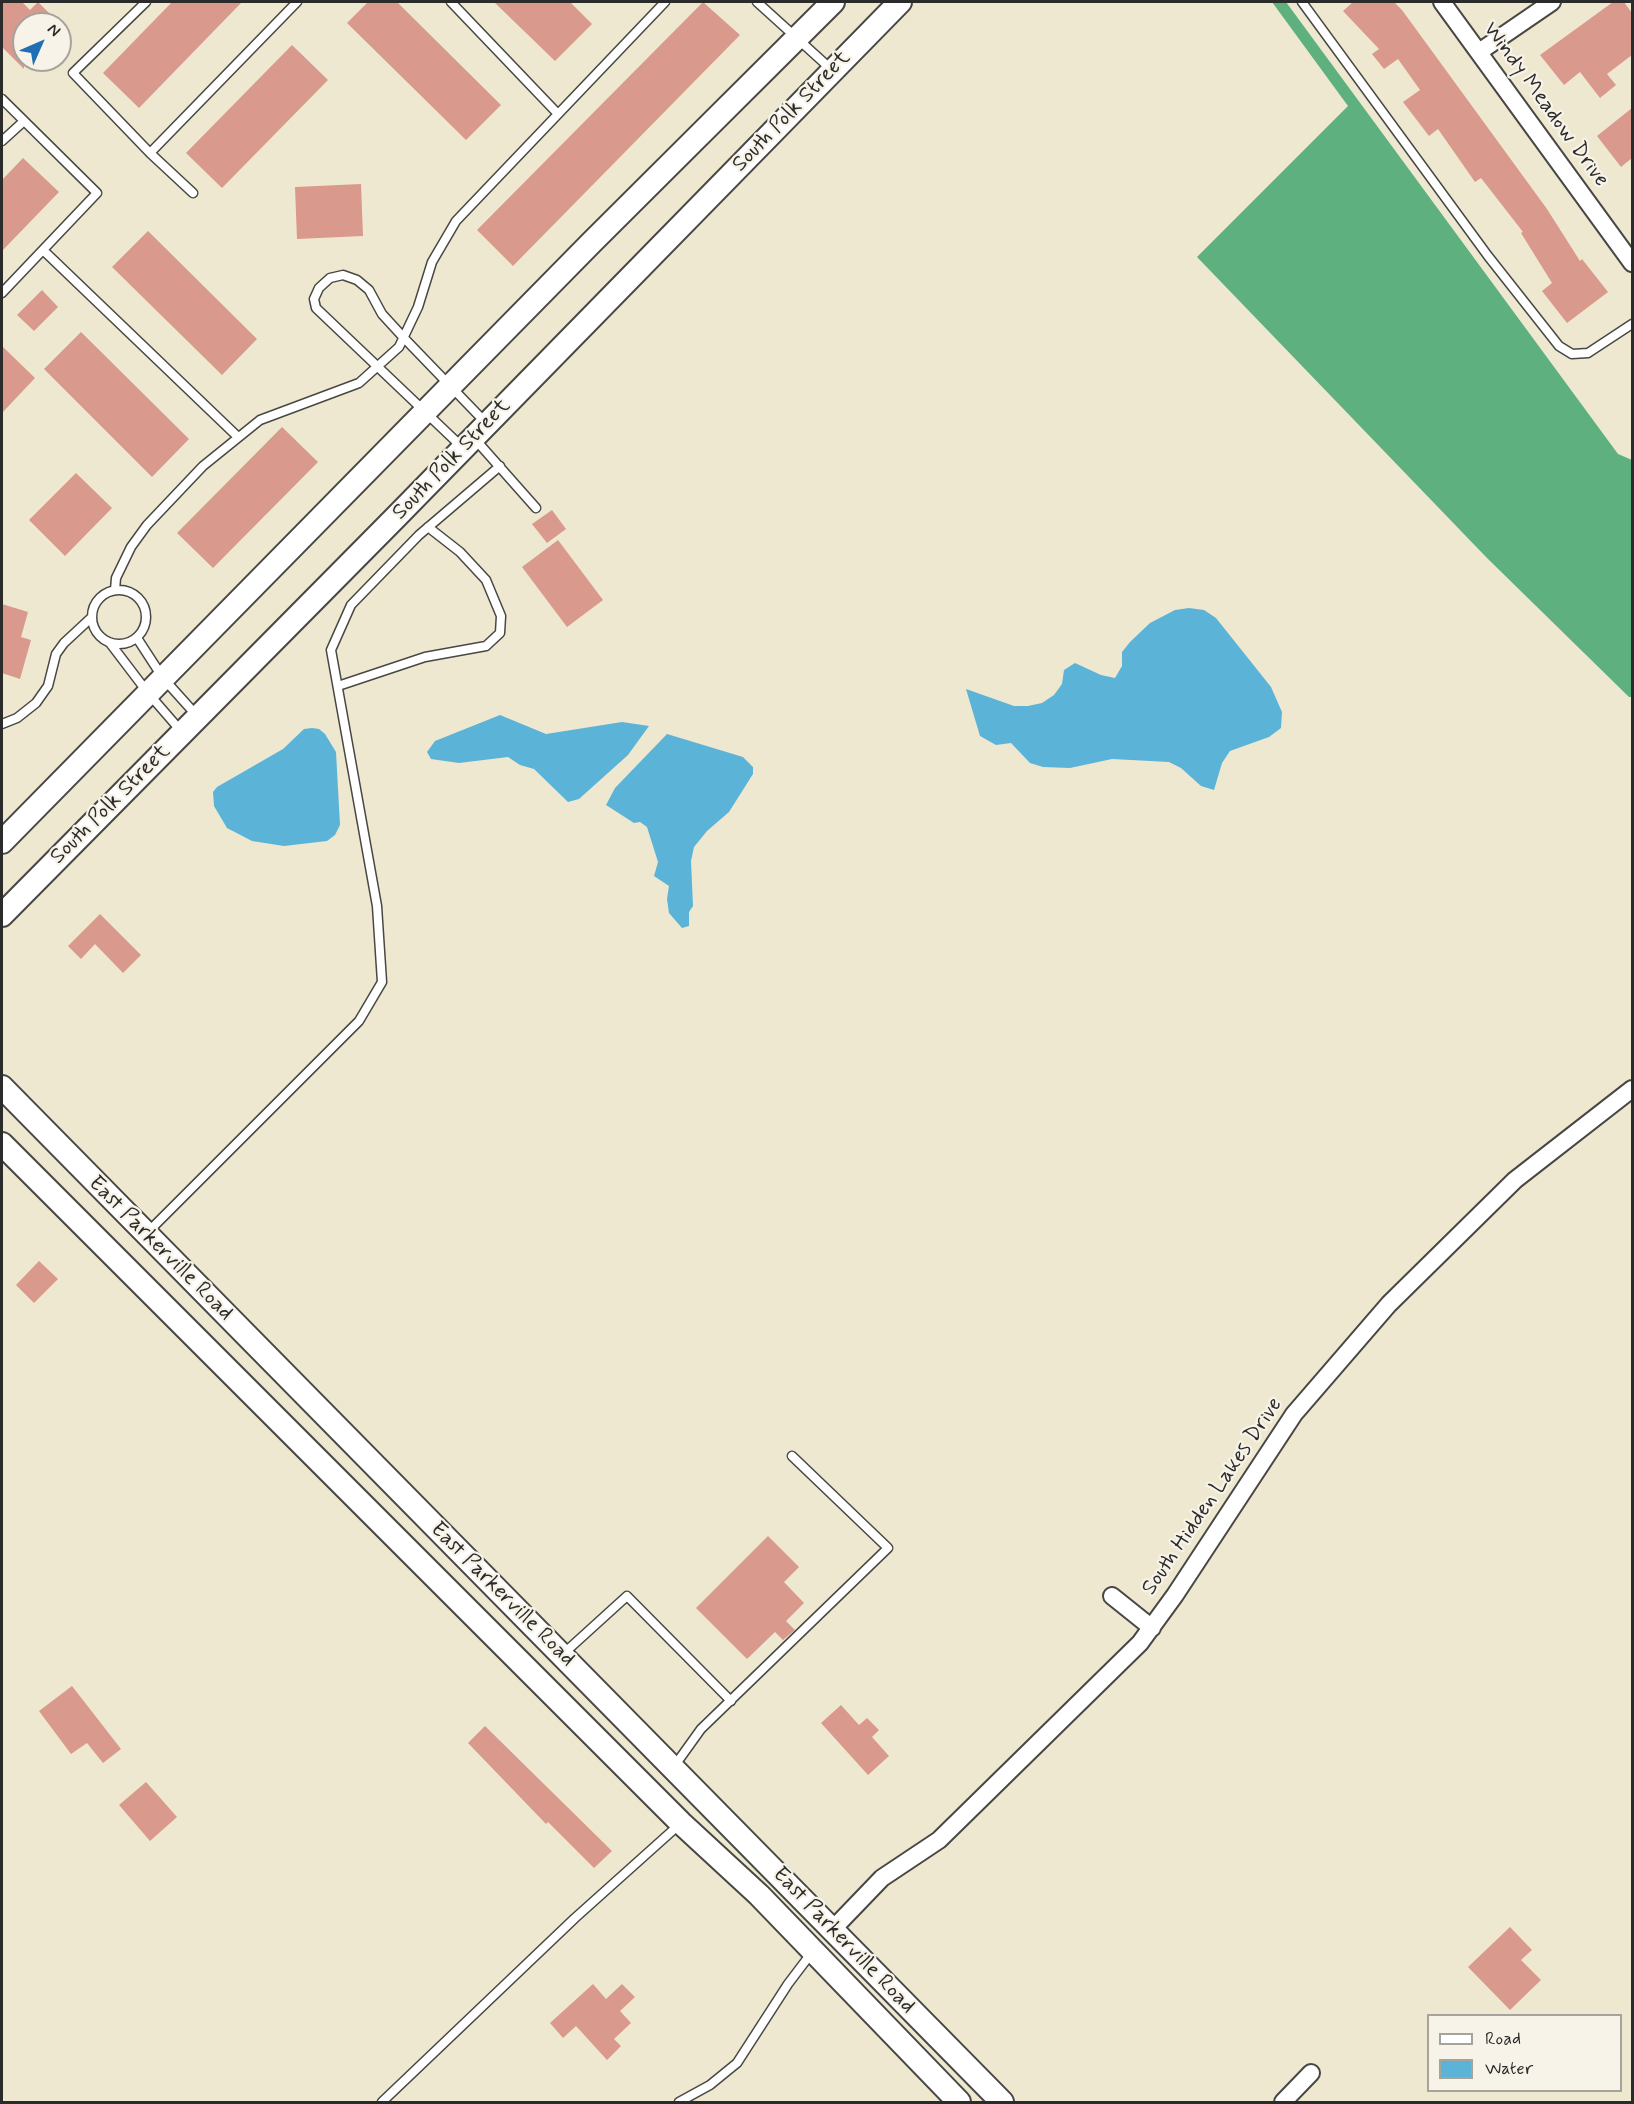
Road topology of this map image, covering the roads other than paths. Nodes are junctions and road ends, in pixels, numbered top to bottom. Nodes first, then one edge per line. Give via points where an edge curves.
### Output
1 (146, 2) edge
2 (297, 2) edge
3 (451, 2) edge
4 (665, 2) edge
5 (757, 2) edge
6 (833, 2) edge
7 (900, 2) edge
8 (1302, 2) edge
9 (1442, 2) edge
10 (1552, 2) edge
11 (796, 36) junction
12 (1479, 52) junction
13 (832, 70) junction
14 (2, 99) edge
15 (558, 114) junction
16 (24, 121) junction
17 (2, 141) edge
18 (150, 153) junction
19 (193, 193) dead end
20 (44, 251) junction
21 (1632, 263) edge
22 (2, 293) edge
23 (1632, 324) edge
24 (404, 338) junction
25 (378, 367) junction
26 (451, 386) junction
27 (426, 411) junction
28 (238, 437) junction
29 (475, 437) junction
30 (500, 466) junction
31 (537, 507) dead end
32 (428, 527) junction
33 (116, 590) junction
34 (92, 617) junction
35 (137, 638) junction
36 (110, 643) junction
37 (155, 686) junction
38 (338, 686) junction
39 (2, 724) edge
40 (191, 725) junction
41 (2, 842) edge
42 (2, 915) edge
43 (2, 1087) edge
44 (1632, 1089) edge
45 (2, 1144) edge
46 (146, 1234) junction
47 (792, 1456) dead end
48 (402, 1493) junction
49 (376, 1516) junction
50 (1112, 1596) dead end
51 (1152, 1628) junction
52 (561, 1655) junction
53 (731, 1701) junction
54 (672, 1768) junction
55 (650, 1791) junction
56 (681, 1822) junction
57 (832, 1930) junction
58 (813, 1951) junction
59 (1311, 2073) dead end
60 (382, 2103) edge
61 (679, 2103) edge
62 (959, 2103) edge
63 (1002, 2103) edge
64 (1283, 2103) edge

1 - 18 lane via 74,74
2 - 18 lane
3 - 15 lane
4 - 15 lane
5 - 11 lane
6 - 11 main road
7 - 13 main road, South Polk Street
8 - 23 lane via 1488,256 1559,346 1572,354 1588,353
9 - 12 street, Windy Meadow Drive
10 - 12 street
11 - 13 lane
11 - 26 main road
12 - 21 street, Windy Meadow Drive
13 - 29 main road, South Polk Street
14 - 16 lane
15 - 24 lane via 456,221 432,262
16 - 17 lane
16 - 20 lane via 97,193
18 - 19 lane
20 - 22 lane
20 - 28 lane
24 - 25 lane
24 - 25 lane via 382,314 369,290 357,280 343,275 330,278 319,288 314,299 316,308
24 - 26 lane
25 - 27 lane
25 - 28 lane via 359,383 261,420
26 - 27 main road
26 - 29 lane
27 - 29 lane
27 - 37 main road
28 - 33 lane via 203,466 147,525 122,562
29 - 30 lane
29 - 40 main road, South Polk Street
30 - 31 lane
30 - 32 lane
32 - 38 lane via 351,605 331,650
32 - 38 lane via 460,552 486,580 501,616 500,633 486,646 425,657
33 - 34 lane via 103,594
33 - 35 lane via 129,592 143,604 146,622
34 - 36 lane via 98,634
34 - 39 lane via 56,654 48,686 36,703
35 - 36 lane via 121,645
35 - 37 lane
36 - 37 lane
37 - 40 lane
37 - 40 lane
37 - 41 main road
38 - 46 lane via 377,906 382,982 359,1021
40 - 42 main road, South Polk Street
43 - 46 main road, East Parkerville Road
44 - 51 street, South Hidden Lakes Drive via 1515,1180 1389,1304 1327,1373 1270,1448
45 - 49 main road, East Parkerville Road
46 - 48 main road, East Parkerville Road
47 - 53 lane via 888,1548
48 - 49 main road
48 - 52 main road, East Parkerville Road
49 - 55 main road, East Parkerville Road
50 - 51 street
51 - 57 street, South Hidden Lakes Drive via 939,1840 888,1874
52 - 53 lane via 627,1596
52 - 54 main road, East Parkerville Road
53 - 54 lane via 701,1729
54 - 55 main road
54 - 57 main road, East Parkerville Road
55 - 56 main road, East Parkerville Road
56 - 58 main road, East Parkerville Road via 758,1893
56 - 60 lane via 575,1917
57 - 58 main road
57 - 63 main road, East Parkerville Road
58 - 61 lane via 737,2063
58 - 62 main road, East Parkerville Road
59 - 64 street

